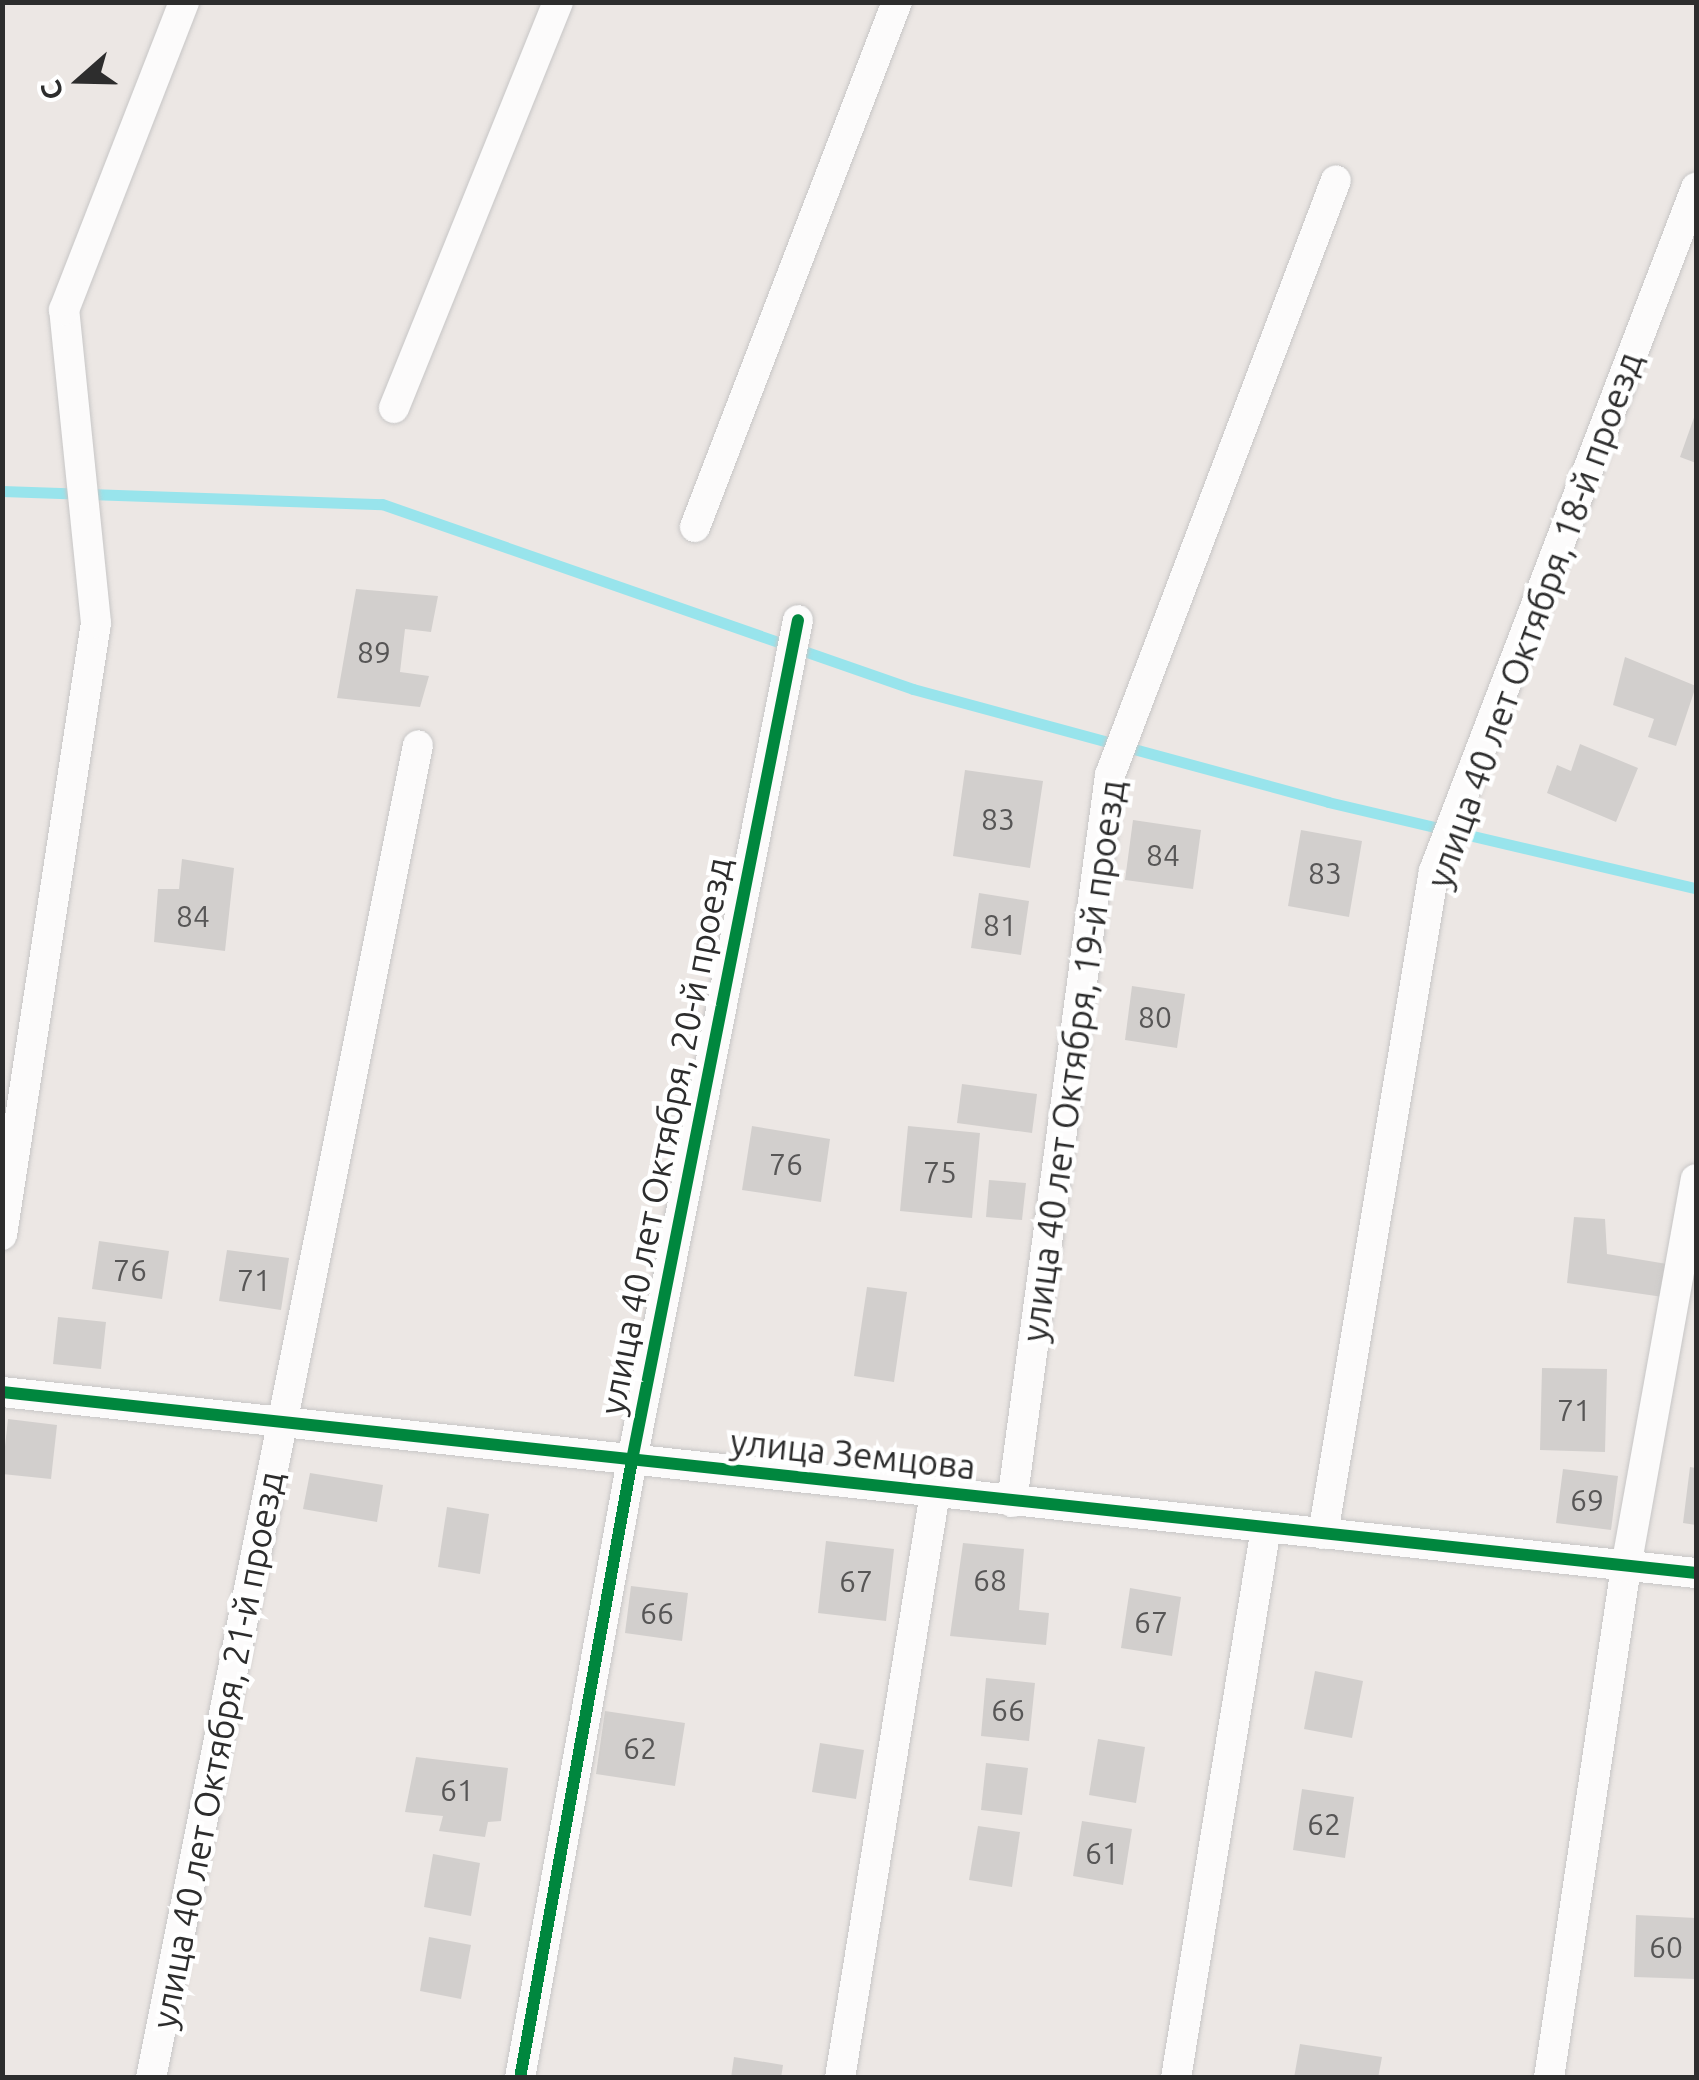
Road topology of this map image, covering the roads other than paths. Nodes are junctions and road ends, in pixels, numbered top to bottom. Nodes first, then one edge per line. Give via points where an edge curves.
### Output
1 (184, 2) edge
2 (558, 2) edge
3 (897, 2) edge
4 (1336, 180) dead end
5 (1696, 188) edge
6 (394, 408) dead end
7 (695, 527) dead end
8 (798, 620) dead end
9 (418, 745) dead end
10 (1696, 1179) edge
11 (2, 1235) edge
12 (2, 1392) edge
13 (283, 1422) junction
14 (632, 1460) junction
15 (934, 1494) junction
16 (1012, 1502) junction
17 (1266, 1528) junction
18 (1323, 1534) junction
19 (1626, 1567) junction
20 (1696, 1573) edge
21 (151, 2078) edge
22 (520, 2078) edge
23 (840, 2078) edge
24 (1176, 2078) edge
25 (1548, 2078) edge

1 - 11 street via 64,310 96,623
2 - 6 street
3 - 7 street
4 - 16 street, улица 40 лет Октября, 19-й проезд via 1110,775
5 - 18 street, улица 40 лет Октября, 18-й проезд via 1434,871
8 - 14 street, улица 40 лет Октября, 20-й проезд
9 - 13 street, улица 40 лет Октября, 21-й проезд
10 - 19 street
12 - 13 street, улица Земцова
13 - 14 street, улица Земцова
13 - 21 street, улица 40 лет Октября, 21-й проезд
14 - 15 street, улица Земцова
14 - 22 street, улица 40 лет Октября, 20-й проезд
15 - 16 street, улица Земцова
15 - 23 street
16 - 17 street, улица Земцова
17 - 18 street, улица Земцова
17 - 24 street
18 - 19 street, улица Земцова
19 - 20 street, улица Земцова
19 - 25 street

